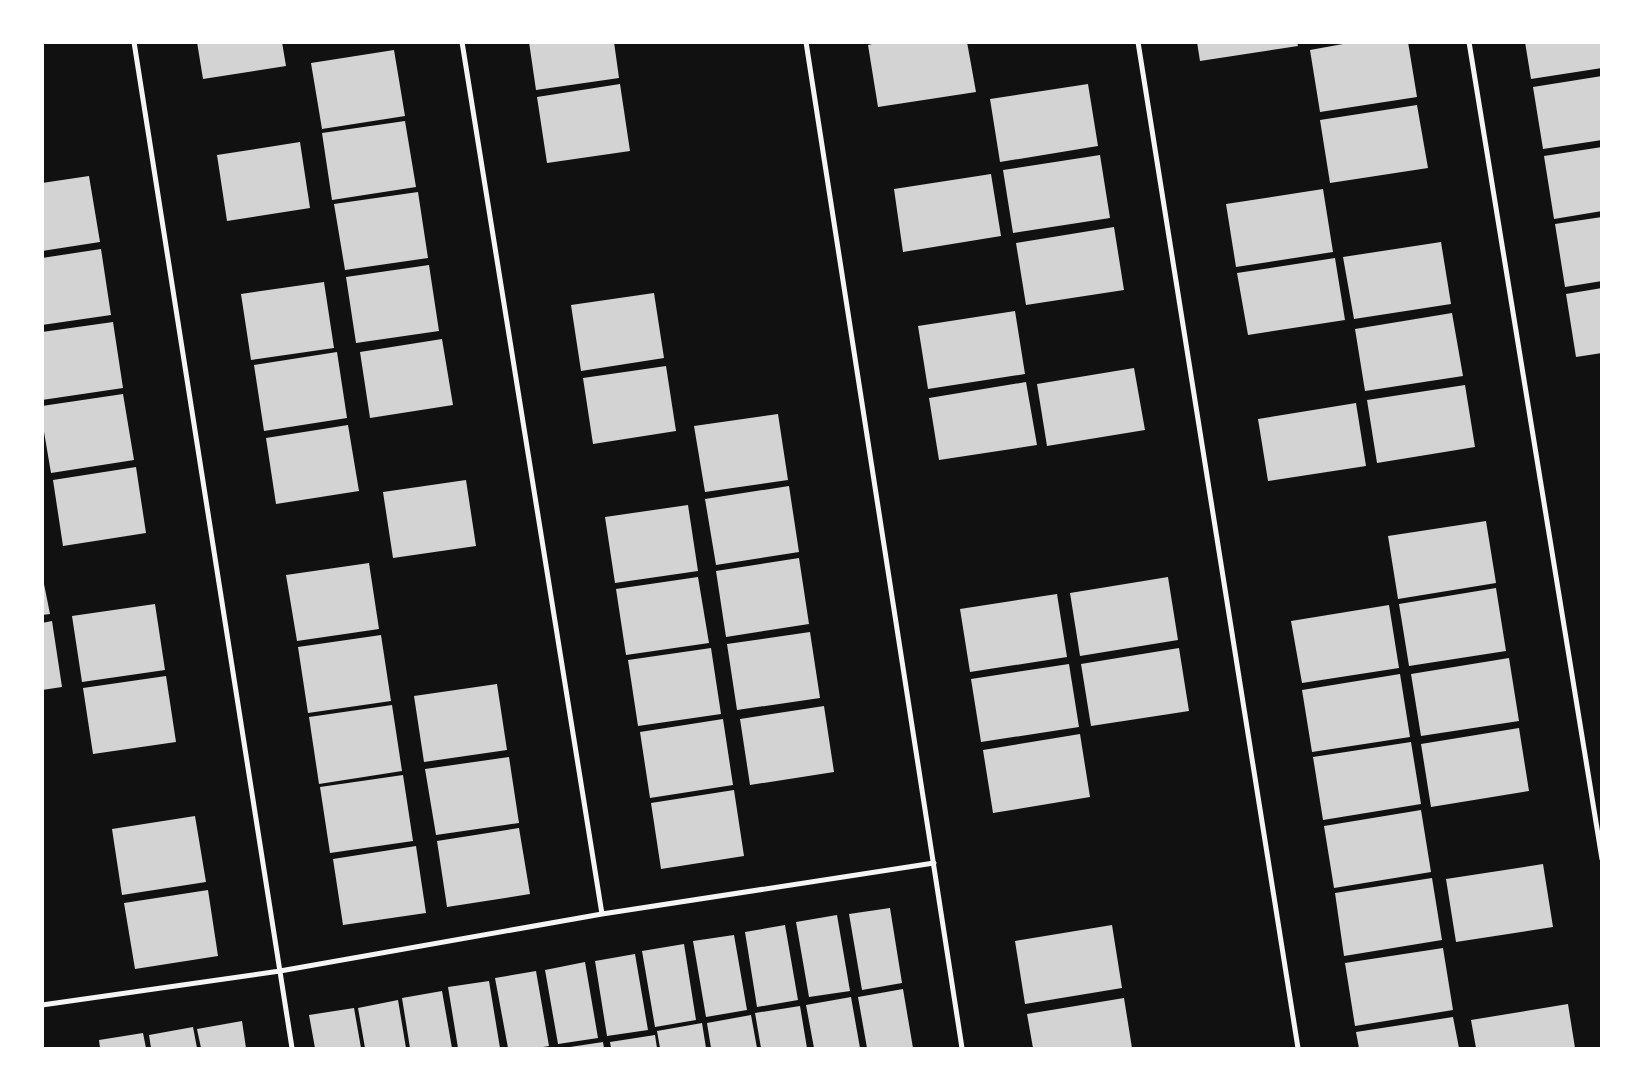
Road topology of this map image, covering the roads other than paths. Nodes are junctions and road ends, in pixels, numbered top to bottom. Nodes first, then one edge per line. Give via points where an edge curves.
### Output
1 (134, 42) edge
2 (462, 42) edge
3 (806, 42) edge
4 (1138, 42) edge
5 (1469, 42) edge
6 (1602, 860) edge
7 (934, 863) junction
8 (602, 914) junction
9 (280, 971) junction
10 (42, 1005) edge
11 (292, 1048) edge
12 (962, 1048) edge
13 (1298, 1048) edge

1 - 9 street
2 - 8 street
3 - 7 street
4 - 13 street
5 - 6 street
7 - 8 street
7 - 12 street
8 - 9 street
9 - 10 street
9 - 11 street

